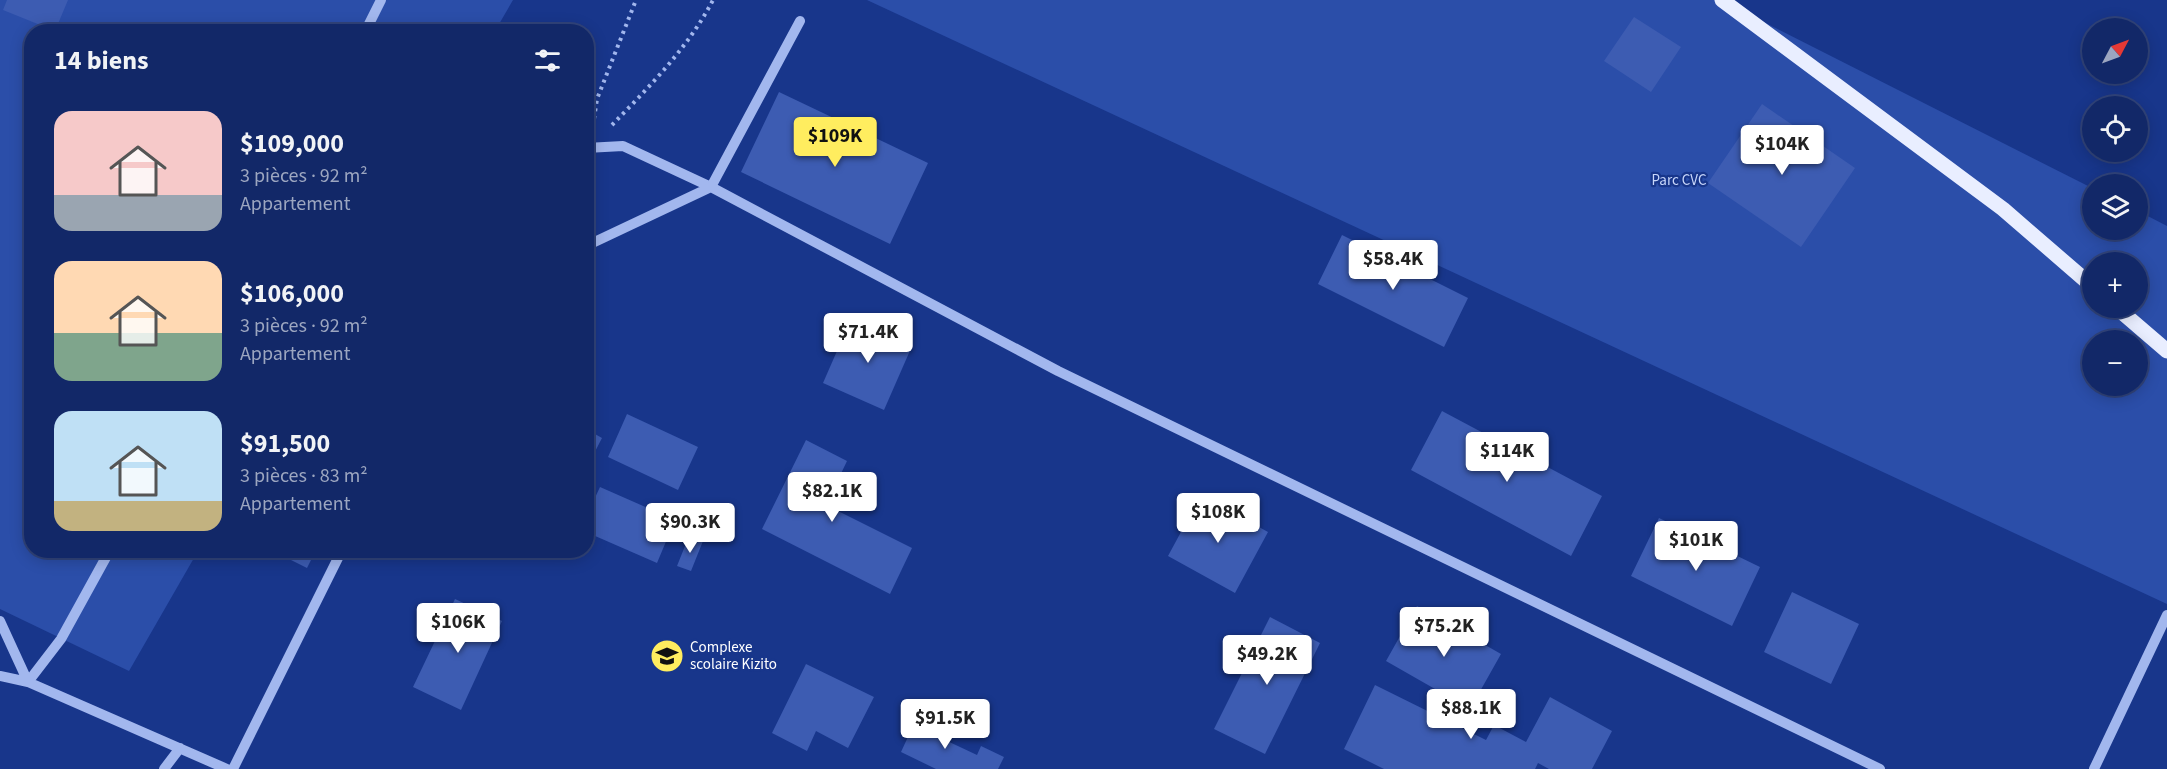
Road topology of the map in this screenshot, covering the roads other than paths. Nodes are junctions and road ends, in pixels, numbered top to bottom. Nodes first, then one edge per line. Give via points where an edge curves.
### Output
1 (381, 0) edge
2 (1722, 0) edge
3 (800, 21) dead end
4 (369, 24) edge
5 (594, 147) edge
6 (711, 187) junction
7 (594, 242) edge
8 (2082, 277) edge
9 (2129, 318) edge
10 (2167, 351) edge
11 (106, 558) edge
12 (338, 558) edge
13 (2167, 615) edge
14 (0, 621) edge
15 (0, 676) edge
16 (28, 682) junction
17 (180, 748) junction
18 (164, 769) edge
19 (227, 769) edge
20 (233, 769) edge
21 (1880, 769) edge
22 (2094, 769) edge

1 - 4 street
2 - 8 main road via 2003,209
3 - 6 street
5 - 6 street via 623,146
6 - 7 street
6 - 21 street via 1058,370
9 - 10 main road
11 - 16 street via 61,639
12 - 20 street
13 - 22 street
14 - 16 street
15 - 16 street
16 - 17 street
17 - 18 street
17 - 19 street

